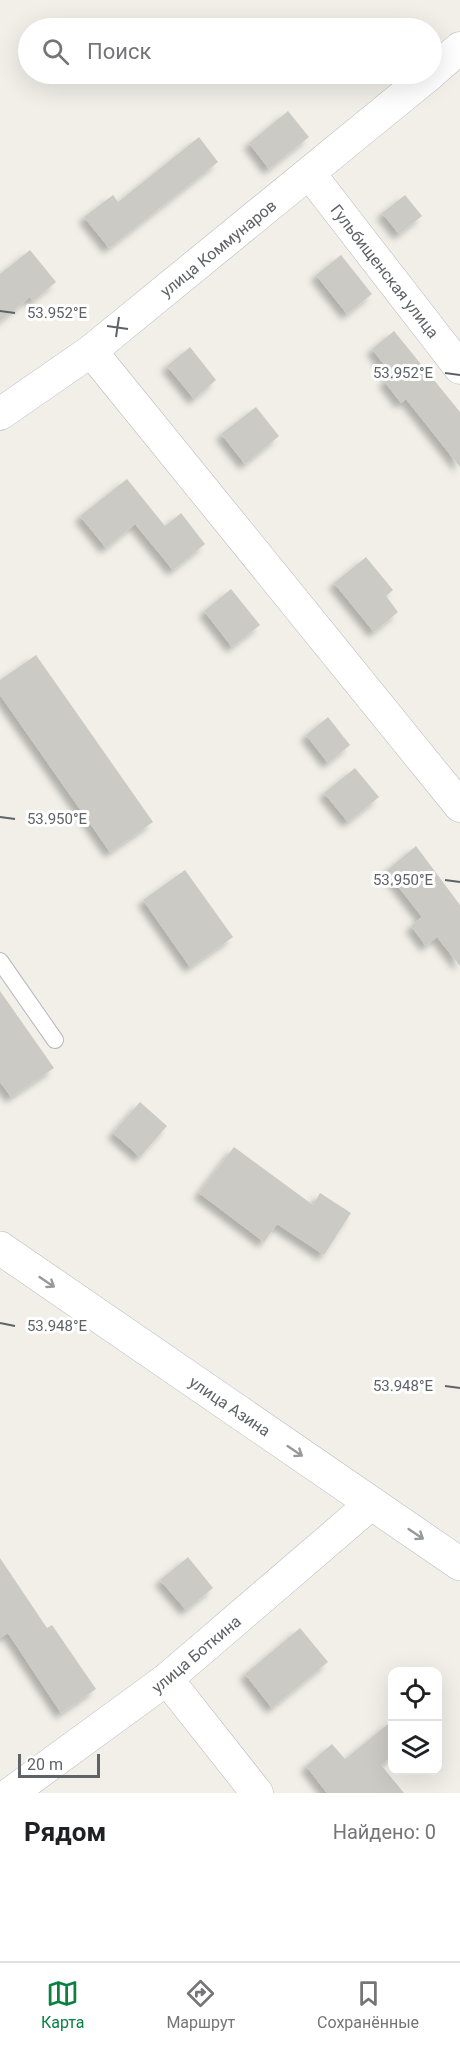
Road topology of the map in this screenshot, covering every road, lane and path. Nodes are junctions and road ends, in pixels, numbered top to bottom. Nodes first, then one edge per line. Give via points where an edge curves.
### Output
1 (460, 48) edge
2 (442, 64) edge
3 (418, 84) edge
4 (310, 174) junction
5 (91, 351) junction
6 (460, 368) edge
7 (0, 414) edge
8 (460, 806) edge
9 (0, 961) edge
10 (55, 1040) dead end
11 (0, 1248) edge
12 (372, 1503) junction
13 (460, 1564) edge
14 (167, 1679) junction
15 (11, 1793) edge
16 (257, 1793) edge

1 - 2 street, улица Коммунаров
3 - 4 street, улица Коммунаров
4 - 5 street, улица Коммунаров
4 - 6 street, Гульбищенская улица
5 - 7 street, улица Коммунаров
5 - 8 street
9 - 10 lane
11 -> 12 main road, улица Азина
12 -> 13 main road, улица Азина
12 - 14 street, улица Боткина
14 - 15 street, улица Боткина
14 - 16 street

